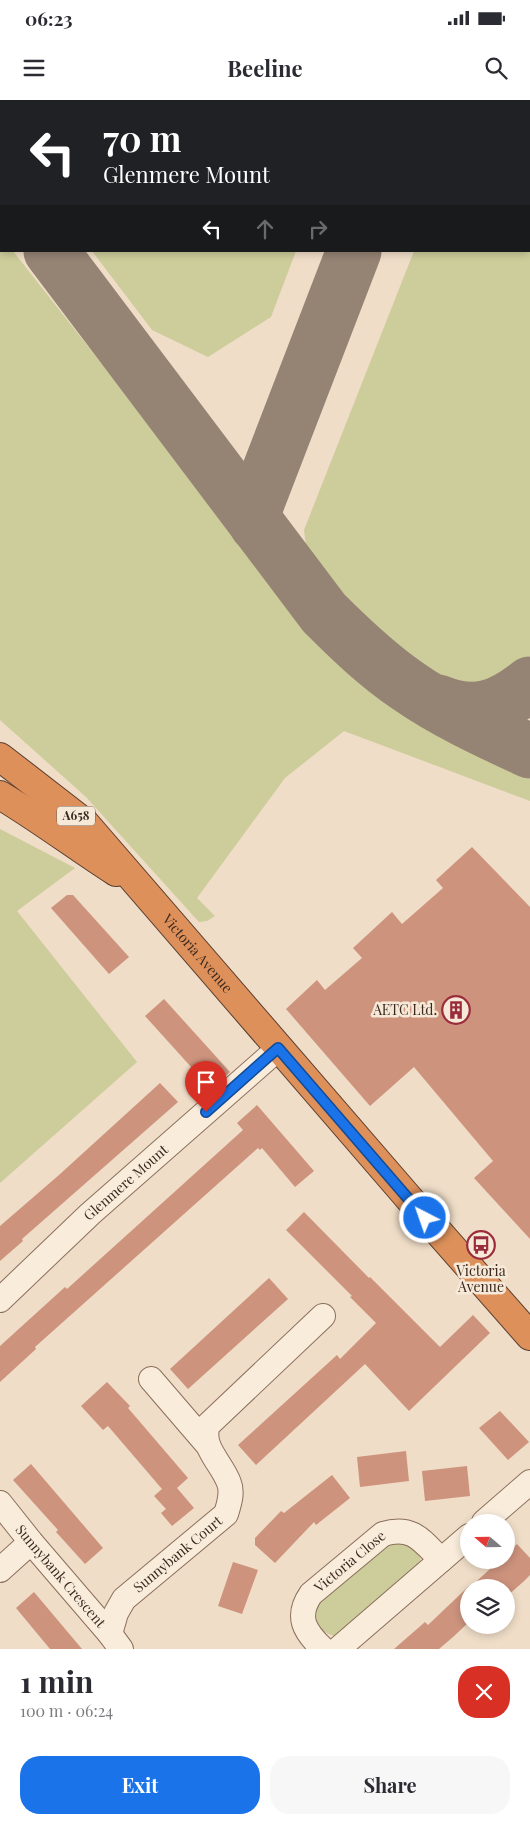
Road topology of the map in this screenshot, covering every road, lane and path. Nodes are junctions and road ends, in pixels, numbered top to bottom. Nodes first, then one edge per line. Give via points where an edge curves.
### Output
1 (0, 757) edge
2 (0, 795) edge
3 (140, 887) junction
4 (278, 1048) junction
5 (0, 1300) edge
6 (323, 1316) dead end
7 (530, 1336) edge
8 (151, 1380) dead end
9 (206, 1443) junction
10 (530, 1482) edge
11 (0, 1503) edge
12 (493, 1514) edge
13 (31, 1542) junction
14 (460, 1544) edge
15 (441, 1560) junction
16 (0, 1570) edge
17 (115, 1641) edge
18 (323, 1649) edge
19 (338, 1649) edge

1 - 3 highway, Victoria Avenue / A658 via 84,822
2 - 3 highway, Victoria Avenue / A658
3 - 4 highway, Victoria Avenue / A658
4 - 5 street, Glenmere Mount via 90,1214
4 - 7 highway, Victoria Avenue / A658
6 - 9 street via 208,1425
8 - 9 street, Sunnybank Court
9 - 17 street, Sunnybank Court via 230,1484 231,1499 226,1514 124,1599 116,1613
10 - 12 street
11 - 13 street, Sunnybank Crescent
13 - 16 street
13 - 17 street, Sunnybank Crescent
14 - 15 street
15 - 18 street, Victoria Close via 408,1532 397,1530 383,1534 311,1594 306,1602 304,1625
15 - 19 street

